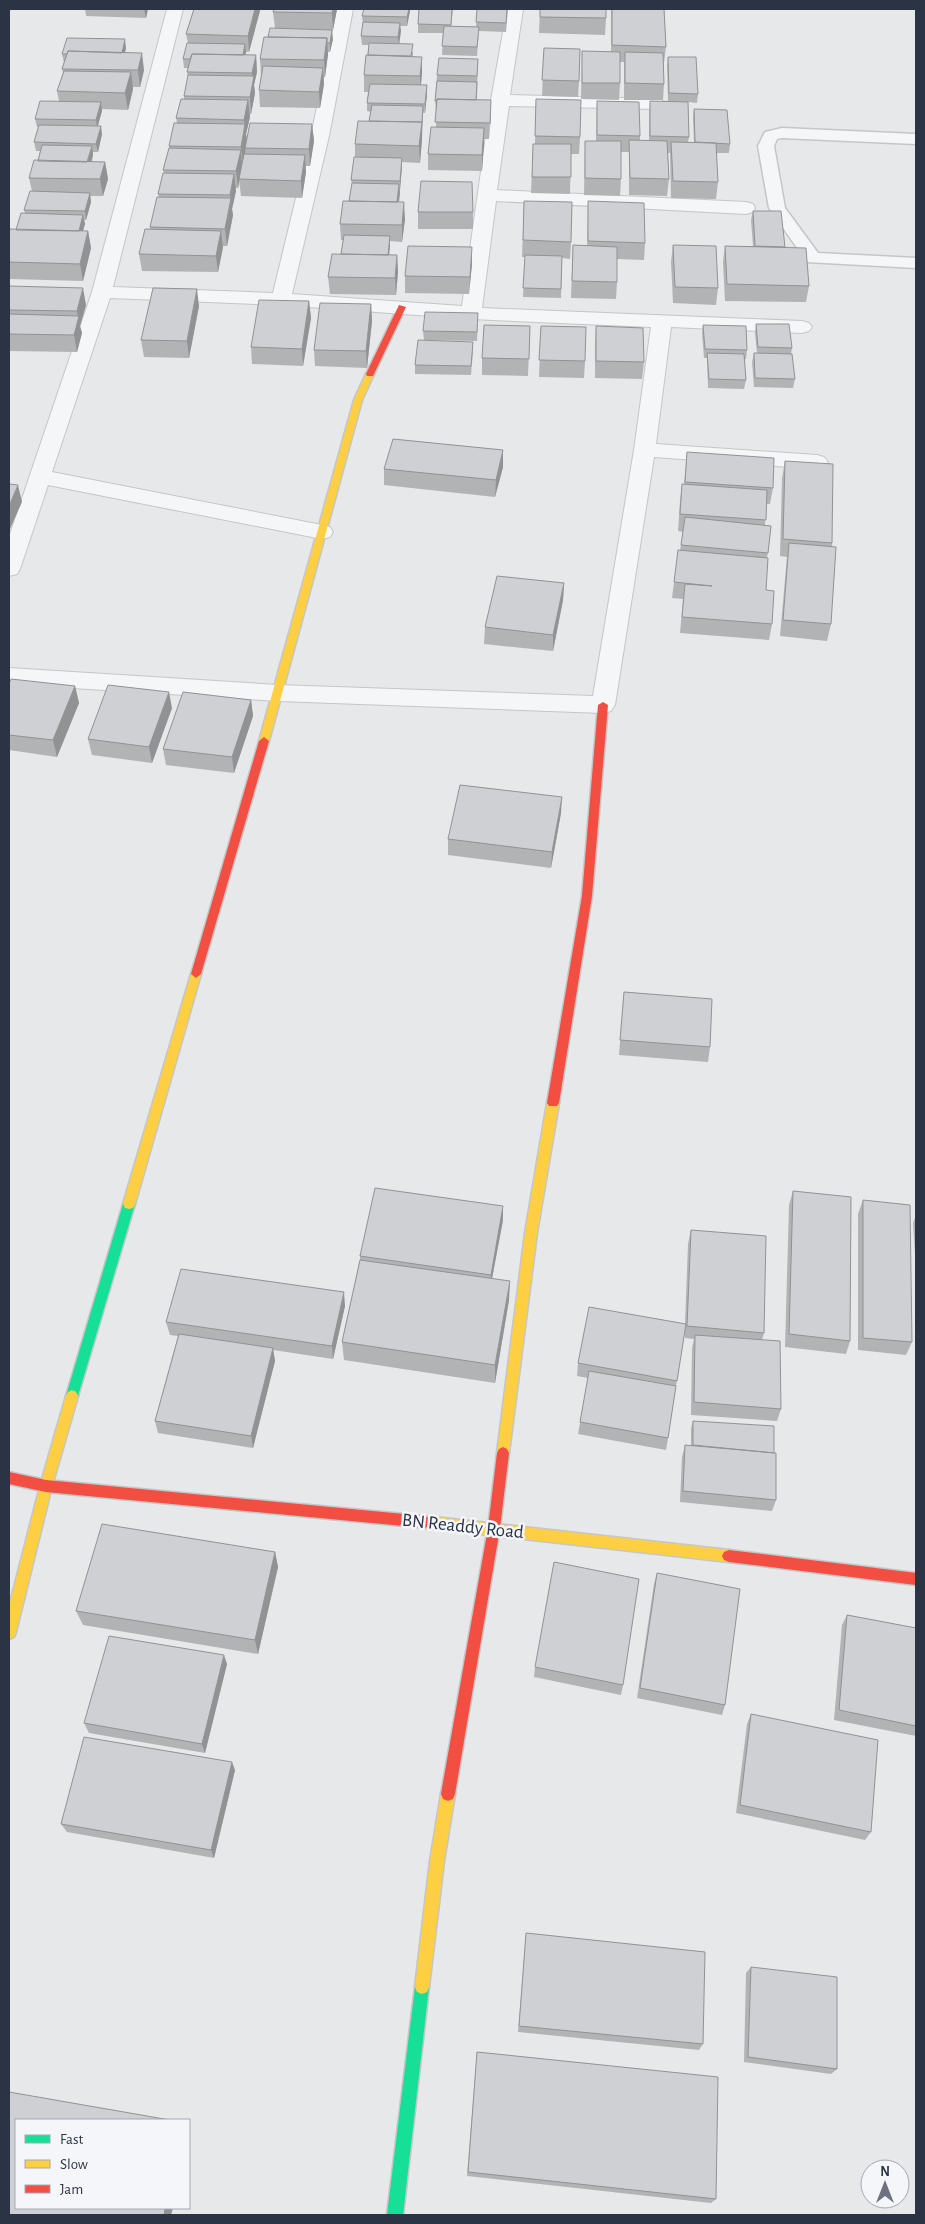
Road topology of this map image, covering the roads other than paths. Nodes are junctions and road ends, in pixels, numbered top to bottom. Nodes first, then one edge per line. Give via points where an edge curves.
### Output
1 (175, 9) edge
2 (345, 9) edge
3 (515, 9) edge
4 (500, 100) junction
5 (656, 104) edge
6 (916, 139) edge
7 (489, 195) junction
8 (746, 208) joint
9 (777, 208) junction
10 (916, 263) edge
11 (102, 292) junction
12 (281, 299) junction
13 (402, 307) junction
14 (471, 313) junction
15 (662, 321) junction
16 (802, 327) dead end
17 (645, 450) junction
18 (818, 462) edge
19 (40, 477) junction
20 (322, 532) junction
21 (9, 569) edge
22 (9, 676) edge
23 (278, 693) junction
24 (603, 704) junction
25 (9, 1478) edge
26 (46, 1486) junction
27 (494, 1528) junction
28 (916, 1578) edge
29 (9, 1632) edge
30 (395, 2215) edge

1 - 11 street
2 - 12 street via 320,136
3 - 4 street
4 - 5 street
4 - 7 street
6 - 9 lane via 771,135 766,146
7 - 8 street
7 - 14 street
8 - 9 lane
9 - 10 lane via 813,258
11 - 12 street
11 - 19 street
12 - 13 street
13 - 14 street
13 - 20 street via 358,400
14 - 15 street
15 - 16 street
15 - 17 street
17 - 18 street
17 - 24 street
19 - 20 street
19 - 21 street
20 - 23 street
22 - 23 street
23 - 24 street
23 - 26 street
24 - 27 street via 586,896 531,1233
25 - 26 street, BN Readdy Road
26 - 27 street, BN Readdy Road
26 - 29 street
27 - 28 street, BN Readdy Road
27 - 30 street via 437,1861

